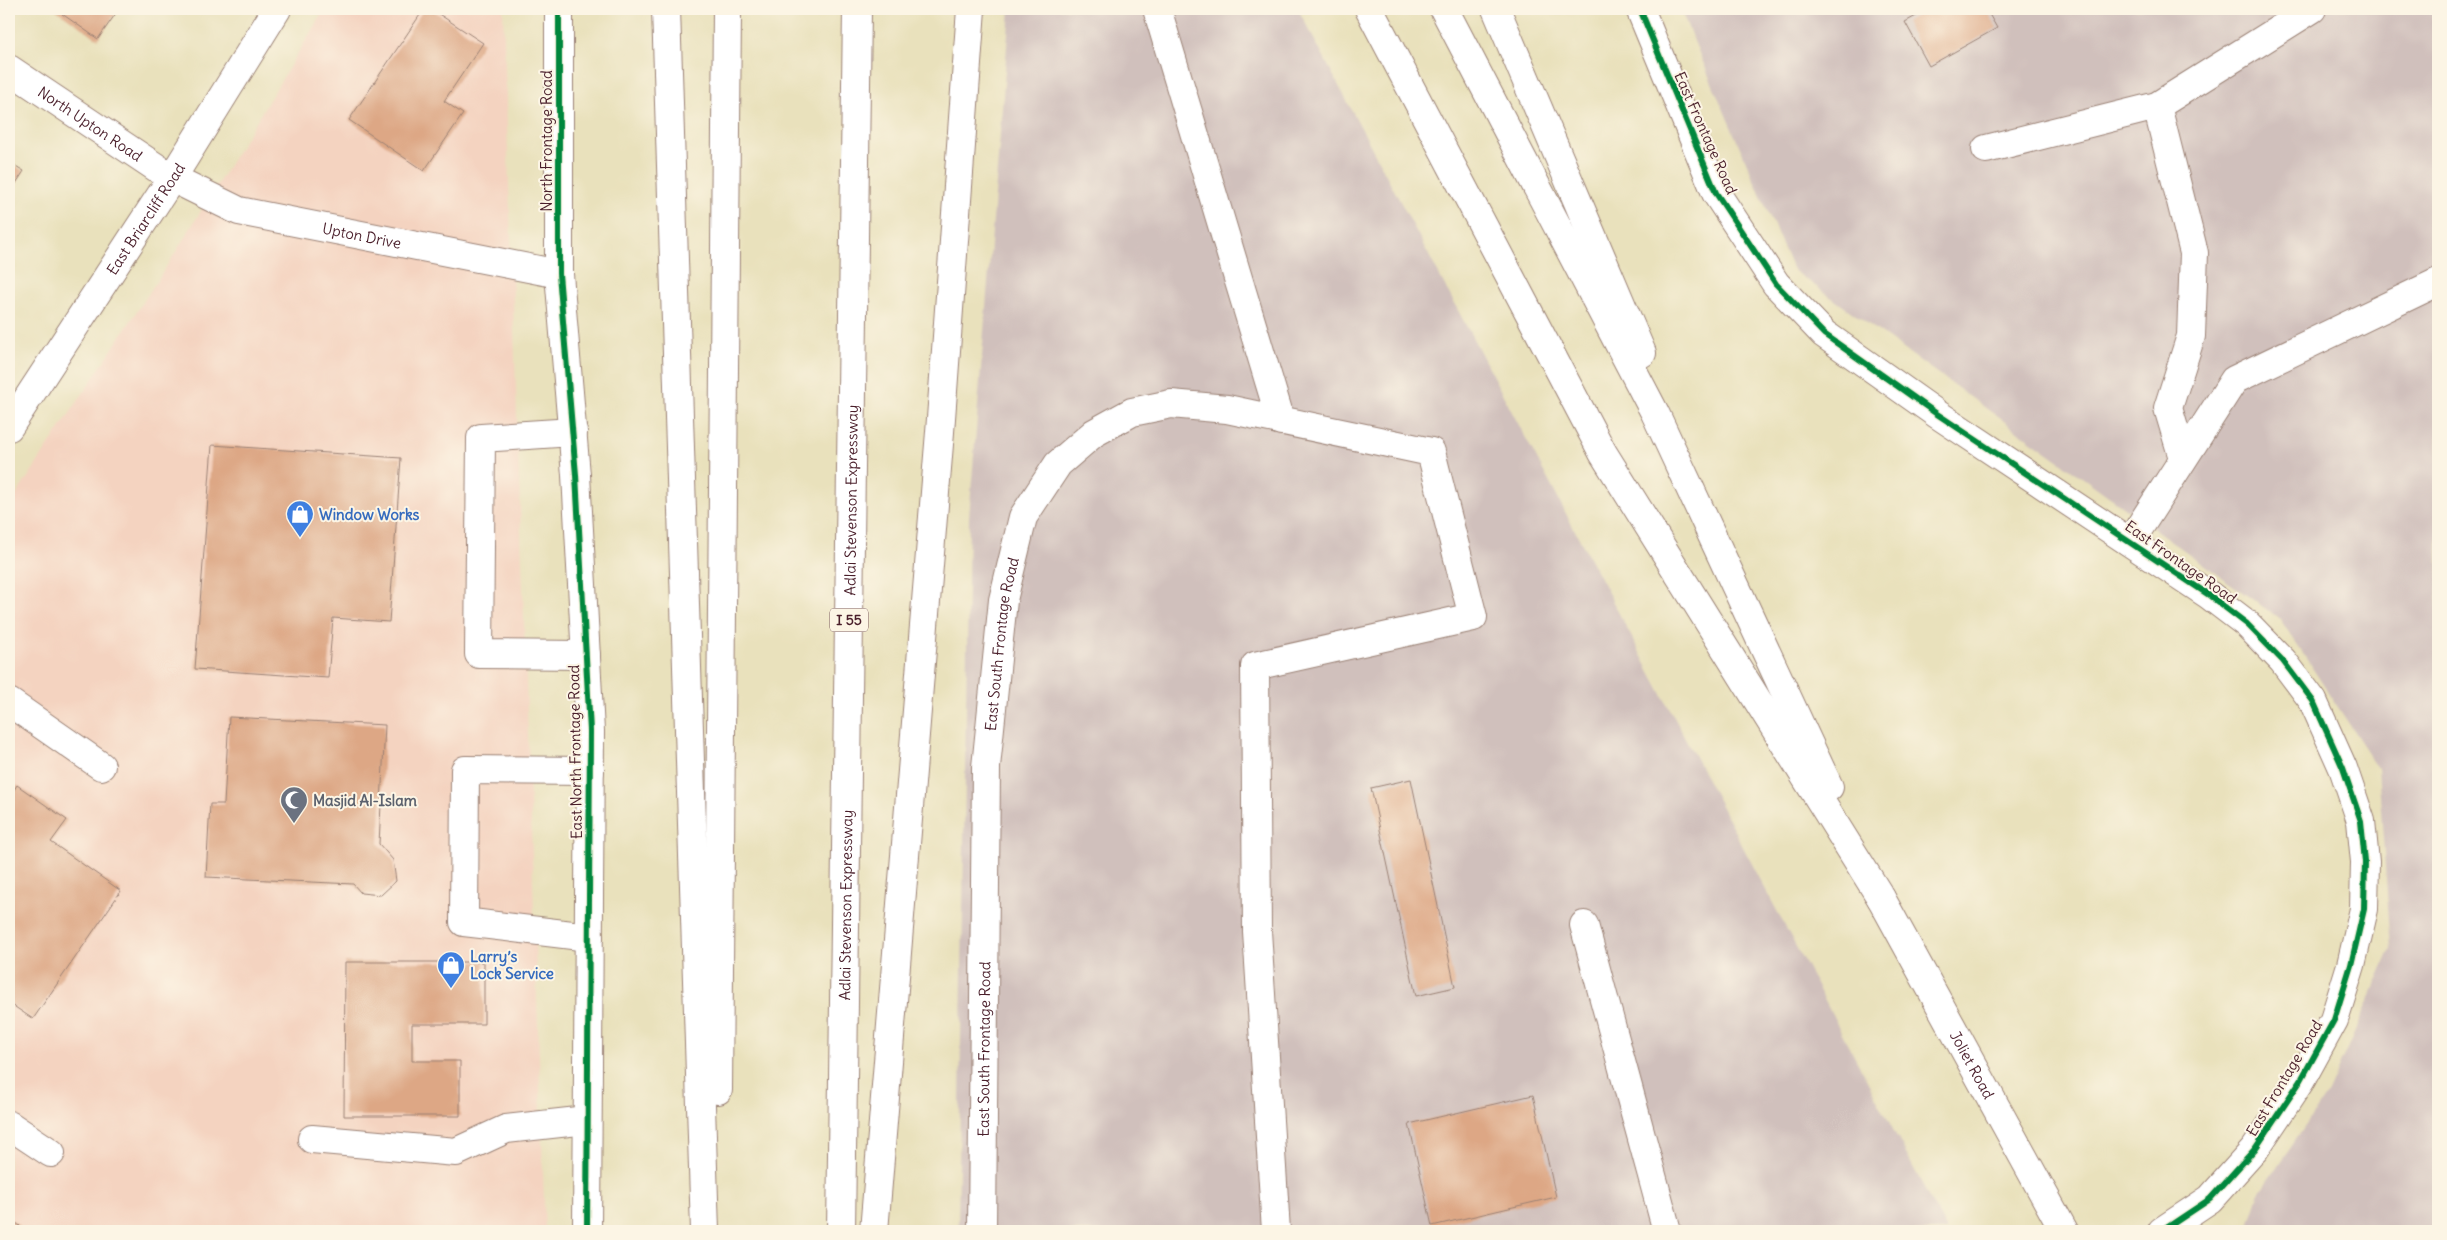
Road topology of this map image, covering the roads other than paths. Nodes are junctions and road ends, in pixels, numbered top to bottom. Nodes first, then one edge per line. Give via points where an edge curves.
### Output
1 (277, 9) edge
2 (558, 9) edge
3 (666, 9) edge
4 (727, 9) edge
5 (857, 9) edge
6 (971, 9) edge
7 (1157, 9) edge
8 (1368, 9) edge
9 (1444, 9) edge
10 (1496, 9) edge
11 (1640, 9) edge
12 (2312, 9) edge
13 (9, 69) edge
14 (2157, 106) junction
15 (1986, 149) dead end
16 (172, 178) junction
17 (559, 274) junction
18 (2438, 282) edge
19 (1281, 420) junction
20 (9, 427) edge
21 (573, 432) junction
22 (2182, 458) junction
23 (2130, 542) junction
24 (586, 655) junction
25 (9, 702) edge
26 (1794, 711) junction
27 (101, 766) dead end
28 (590, 771) junction
29 (1881, 898) junction
30 (1584, 925) dead end
31 (589, 937) junction
32 (588, 1120) junction
33 (9, 1125) edge
34 (312, 1139) dead end
35 (51, 1153) dead end
36 (587, 1231) edge
37 (705, 1231) edge
38 (717, 1231) edge
39 (841, 1231) edge
40 (874, 1231) edge
41 (982, 1231) edge
42 (1276, 1231) edge
43 (1667, 1231) edge
44 (2064, 1231) edge
45 (2162, 1231) edge

1 - 16 main road, East Briarcliff Road
2 - 17 main road, North Frontage Road
3 - 37 main road
4 - 38 main road
5 - 39 main road, Adlai Stevenson Expressway / I 55
6 - 40 main road
7 - 19 main road
8 - 29 main road via 1603,453
9 - 26 main road via 1655,413
10 - 26 main road
11 - 23 main road, East Frontage Road via 1716,193 1776,284 1824,334
12 - 14 main road
13 - 16 main road, North Upton Road
14 - 15 main road
14 - 22 main road via 2194,253 2191,336 2168,408
16 - 17 main road, Upton Drive via 238,211
16 - 20 main road, East Briarcliff Road
17 - 21 main road, East North Frontage Road
18 - 22 main road via 2234,380
19 - 41 main road, East South Frontage Road via 1227,409 1171,404 1132,412 1094,433 1058,464 1023,517 1003,600 986,767
19 - 42 main road, East South Frontage Road via 1431,452 1473,617 1255,666 1257,931
21 - 24 main road, East North Frontage Road
21 - 24 main road via 481,438 479,654
22 - 23 main road
23 - 45 main road, East Frontage Road via 2247,624 2283,661 2313,702 2343,768 2361,822 2364,862 2364,909 2334,1020 2301,1080 2255,1149 2210,1199
24 - 28 main road, East North Frontage Road
25 - 27 main road
26 - 29 main road
28 - 31 main road, East North Frontage Road
28 - 31 main road via 464,770 464,922
29 - 44 main road, Joliet Road
30 - 43 main road
31 - 32 main road, East North Frontage Road
32 - 34 main road via 506,1129 456,1152
32 - 36 main road, East North Frontage Road
33 - 35 main road

